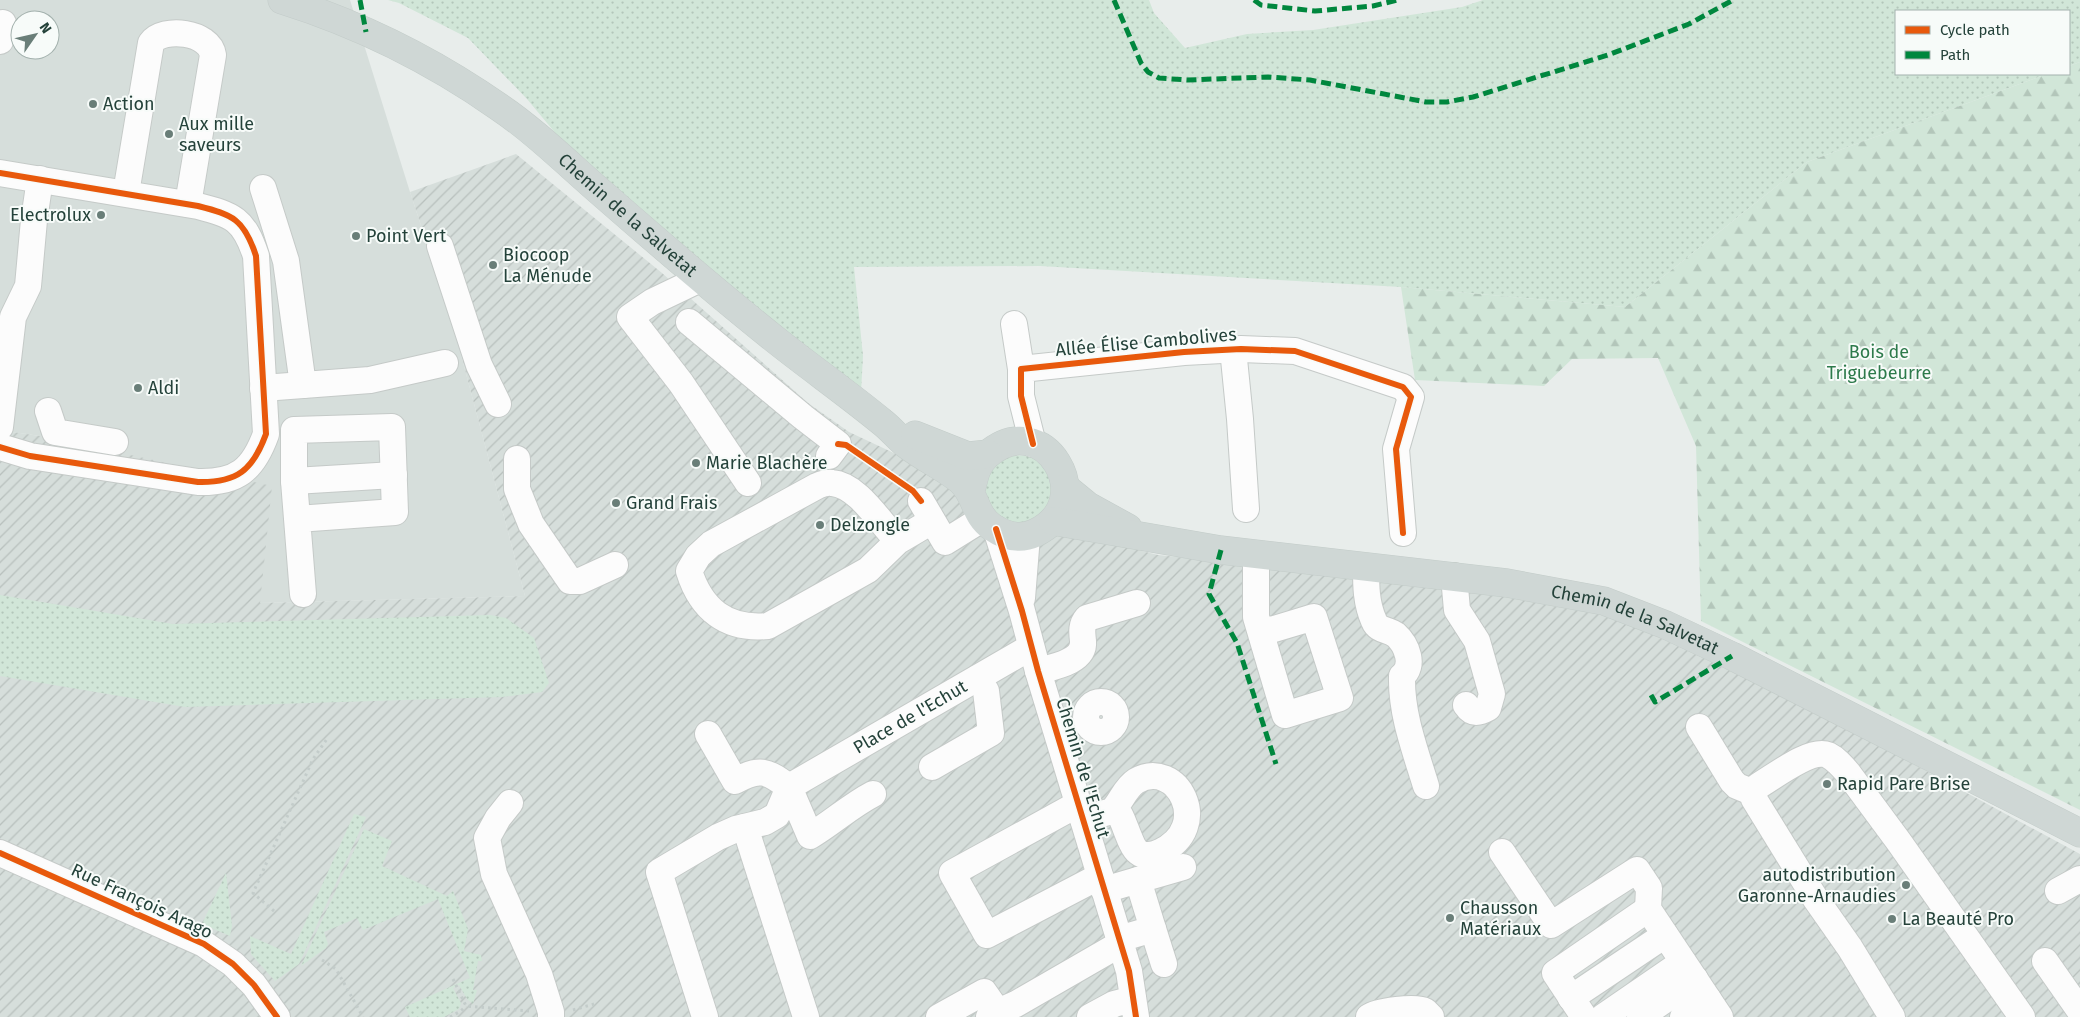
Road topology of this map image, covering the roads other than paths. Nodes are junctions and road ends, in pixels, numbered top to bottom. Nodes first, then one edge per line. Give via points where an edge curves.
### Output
1 (282, 0) edge
2 (0, 173) edge
3 (40, 179) junction
4 (264, 188) dead end
5 (126, 193) junction
6 (188, 204) junction
7 (440, 246) dead end
8 (700, 279) junction
9 (688, 322) dead end
10 (1014, 324) dead end
11 (1233, 349) junction
12 (445, 363) dead end
13 (1021, 369) junction
14 (303, 385) junction
15 (263, 388) junction
16 (498, 404) dead end
17 (48, 412) dead end
18 (883, 423) junction
19 (0, 428) edge
20 (115, 442) dead end
21 (0, 447) edge
22 (1010, 447) junction
23 (260, 451) junction
24 (829, 456) dead end
25 (517, 459) dead end
26 (394, 475) junction
27 (294, 476) junction
28 (748, 482) dead end
29 (1066, 488) junction
30 (971, 491) junction
31 (1246, 509) dead end
32 (297, 519) junction
33 (1053, 521) junction
34 (989, 524) junction
35 (1403, 533) dead end
36 (1027, 536) junction
37 (1149, 539) junction
38 (898, 541) junction
39 (1256, 555) junction
40 (615, 565) dead end
41 (1366, 567) junction
42 (1454, 576) junction
43 (303, 594) dead end
44 (1137, 603) dead end
45 (1022, 611) junction
46 (1262, 633) dead end
47 (1034, 659) junction
48 (978, 678) junction
49 (1466, 705) dead end
50 (1087, 720) dead end
51 (1699, 727) dead end
52 (1056, 730) junction
53 (708, 734) dead end
54 (932, 767) dead end
55 (1426, 786) dead end
56 (789, 787) junction
57 (1754, 793) junction
58 (873, 794) dead end
59 (510, 803) dead end
60 (1112, 811) dead end
61 (1080, 812) junction
62 (746, 827) junction
63 (2080, 833) edge
64 (1502, 852) dead end
65 (0, 853) edge
66 (1183, 867) dead end
67 (1138, 880) junction
68 (1102, 883) junction
69 (1648, 909) junction
70 (1153, 929) junction
71 (1665, 935) junction
72 (1120, 942) junction
73 (2045, 961) dead end
74 (1164, 964) dead end
75 (1129, 971) junction
76 (1707, 998) edge
77 (2077, 1000) edge
78 (1134, 1008) edge
79 (1578, 1008) edge
80 (551, 1015) edge
81 (996, 1015) edge
82 (277, 1017) edge
83 (705, 1017) edge
84 (806, 1017) edge
85 (938, 1017) edge
86 (1090, 1017) edge
87 (1153, 1017) edge
88 (1369, 1017) edge
89 (1431, 1017) edge
90 (1603, 1017) edge
91 (1640, 1017) edge
92 (1684, 1017) edge
93 (1892, 1017) edge
94 (2022, 1017) edge

1 - 8 main road, Chemin de la Salvetat via 360,29 447,73 502,109
2 - 3 street
3 - 5 street
3 - 19 street via 28,286 13,317
4 - 14 street via 286,261
5 - 6 street
5 - 6 street via 151,43 165,34 189,36 207,42 213,55
6 - 15 street via 224,212 250,236 256,256
7 - 16 street via 479,366
8 - 18 main road, Chemin de la Salvetat
8 - 28 street via 652,302 630,317 681,383
9 - 24 street via 838,444
10 - 13 street
11 - 13 street, Allée Élise Cambolives
11 - 31 street, Allée Élise Cambolives
11 - 35 street, Allée Élise Cambolives via 1295,351 1403,387 1411,397 1396,449
12 - 14 street via 370,380
13 - 22 street via 1021,396
14 - 15 street
15 - 23 street via 266,434
17 - 20 street via 55,432
18 - 22 main road, Chemin de la Salvetat via 968,456
18 - 30 main road, Chemin de la Salvetat via 906,444 958,478
21 - 23 street via 30,456 218,483 249,466
22 - 29 main road via 1044,447 1062,470
22 - 30 main road via 979,463
23 - 27 street
25 - 40 street via 517,489 531,524 570,581 580,581
26 - 27 street
26 - 27 street via 392,427 294,430
26 - 32 street via 395,512
27 - 32 street
29 - 33 main road via 1061,510
29 - 37 main road, Chemin de la Salvetat via 1088,506
30 - 34 main road, Chemin de la Salvetat
32 - 43 street
33 - 36 main road
33 - 37 main road, Chemin de la Salvetat
34 - 36 main road via 1012,536
34 - 38 street via 945,542 926,511
34 - 45 street, Chemin de l'Echut
36 - 45 street, Chemin de l'Echut
37 - 39 main road, Chemin de la Salvetat
38 - 38 street via 868,570 768,626 741,625 715,613 701,598 689,571 711,544 829,482 842,486 863,500
39 - 41 main road, Chemin de la Salvetat
39 - 46 street via 1256,617
41 - 42 main road, Chemin de la Salvetat
41 - 55 street via 1366,594 1374,622 1382,630 1395,635 1404,647 1410,665 1402,676 1402,694
42 - 49 street via 1458,610 1477,641 1492,694 1488,708 1481,712 1475,713
42 - 63 main road, Chemin de la Salvetat via 1604,601 1666,625
44 - 47 street, Place de l'Echut via 1087,618 1083,627 1084,646 1067,662
45 - 47 street, Chemin de l'Echut
47 - 48 street, Place de l'Echut
47 - 52 street, Chemin de l'Echut
48 - 54 street via 986,691 991,734
48 - 56 street, Place de l'Echut
50 - 52 street
51 - 57 street via 1732,781
52 - 61 street, Chemin de l'Echut
53 - 56 street via 735,781 752,772 772,775
56 - 58 street via 810,836 834,822 850,806
56 - 62 street via 777,815
57 - 93 street via 1754,799
57 - 94 street via 1758,786 1813,754 1827,755 1840,764
59 - 80 street via 487,838 494,874 540,974
60 - 61 street
61 - 68 street, Chemin de l'Echut
61 - 68 street via 952,873 987,935
62 - 83 street via 718,837 658,872
62 - 84 street
64 - 69 street via 1551,925 1637,870 1649,888
65 - 82 street, Rue François Arago via 204,944 233,964 254,985
66 - 67 street
67 - 68 street
67 - 70 street
68 - 72 street, Chemin de l'Echut
69 - 71 street
69 - 79 street via 1555,973
70 - 72 street
70 - 74 street
71 - 76 street
71 - 79 street
72 - 75 street, Chemin de l'Echut
72 - 81 street
73 - 77 street
75 - 78 street, Chemin de l'Echut
75 - 87 street, Chemin de l'Echut
76 - 90 street
76 - 91 street
76 - 92 street
78 - 86 street via 1114,1004
81 - 85 street via 984,992
88 - 89 street via 1375,1013 1416,1009

